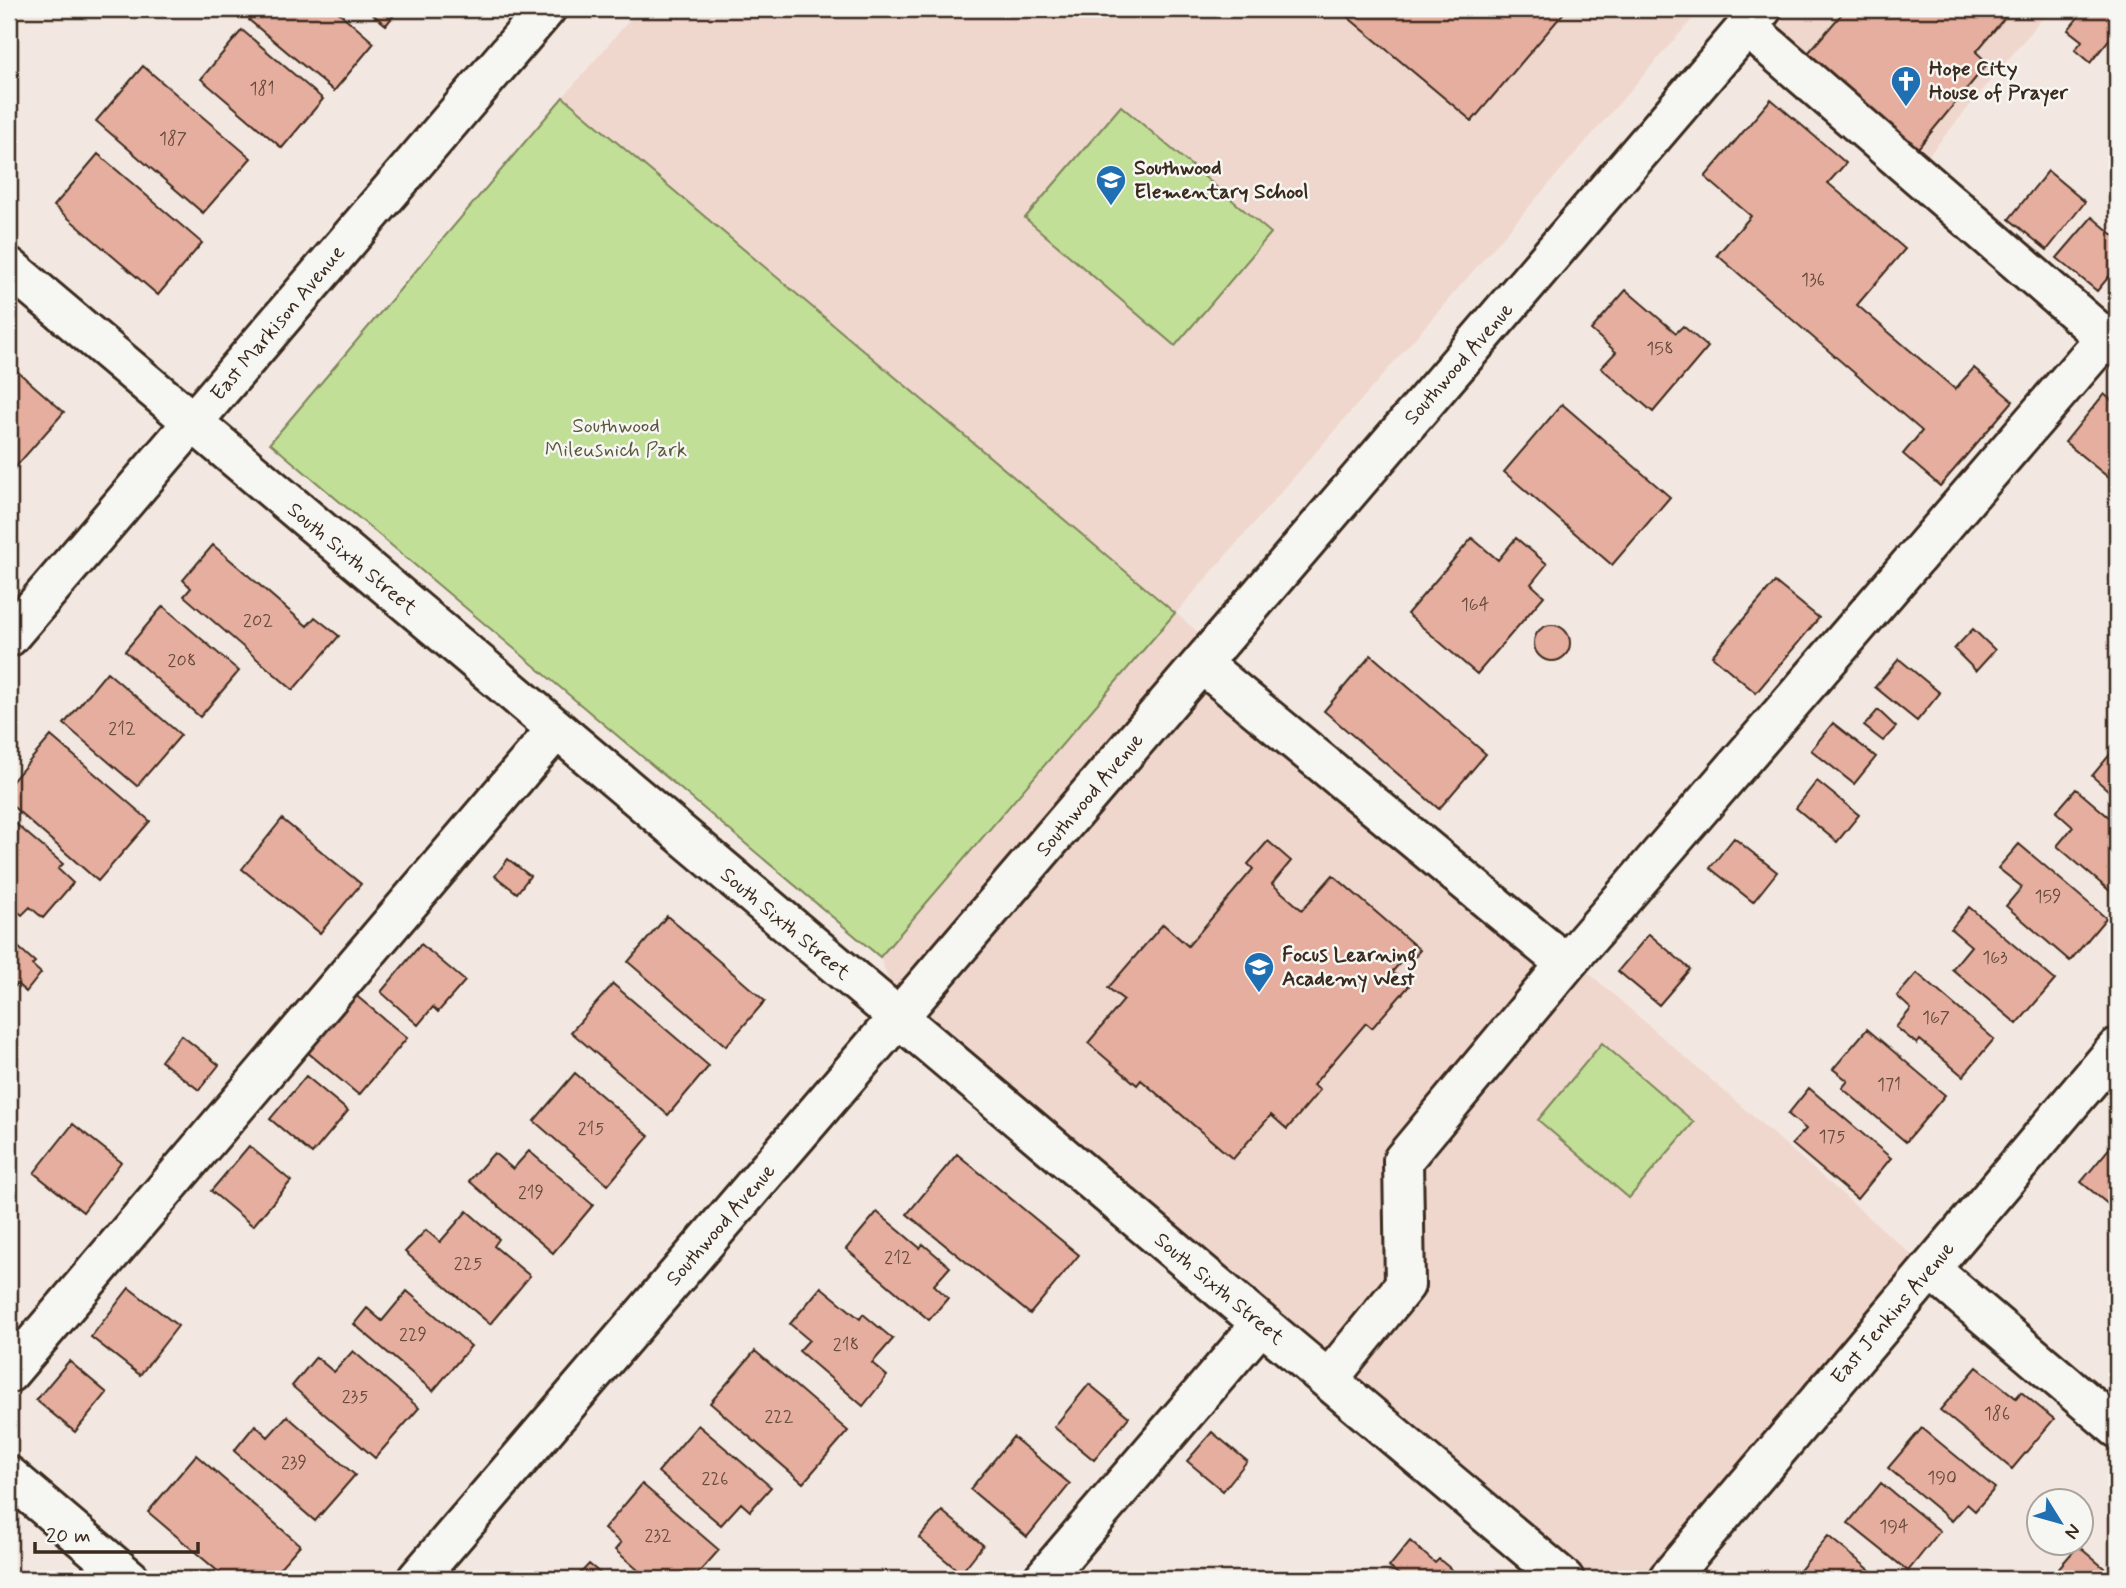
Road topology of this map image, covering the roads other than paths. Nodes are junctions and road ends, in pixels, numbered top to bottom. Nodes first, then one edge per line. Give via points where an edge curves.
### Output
1 (546, 9) edge
2 (1755, 18) edge
3 (9, 267) edge
4 (2111, 343) edge
5 (192, 424) junction
6 (9, 637) edge
7 (1202, 664) junction
8 (555, 731) junction
9 (1566, 964) junction
10 (898, 1019) junction
11 (2117, 1048) edge
12 (1930, 1269) junction
13 (1261, 1324) junction
14 (9, 1373) edge
15 (1328, 1380) junction
16 (2117, 1428) edge
17 (9, 1476) edge
18 (130, 1579) edge
19 (417, 1579) edge
20 (1043, 1579) edge
21 (1564, 1579) edge
22 (1668, 1579) edge

1 - 5 street, East Markison Avenue
2 - 4 street
2 - 7 street, Southwood Avenue
3 - 5 street, South Sixth Street
4 - 9 street
5 - 6 street, East Markison Avenue
5 - 8 street, South Sixth Street
7 - 9 street
7 - 10 street, Southwood Avenue
8 - 10 street, South Sixth Street
8 - 14 street
9 - 15 street via 1402,1160 1405,1285
10 - 13 street, South Sixth Street
10 - 19 street, Southwood Avenue
11 - 12 street, East Jenkins Avenue
12 - 16 street
12 - 22 street, East Jenkins Avenue
13 - 15 street, South Sixth Street
13 - 20 street
15 - 21 street, South Sixth Street
17 - 18 street

